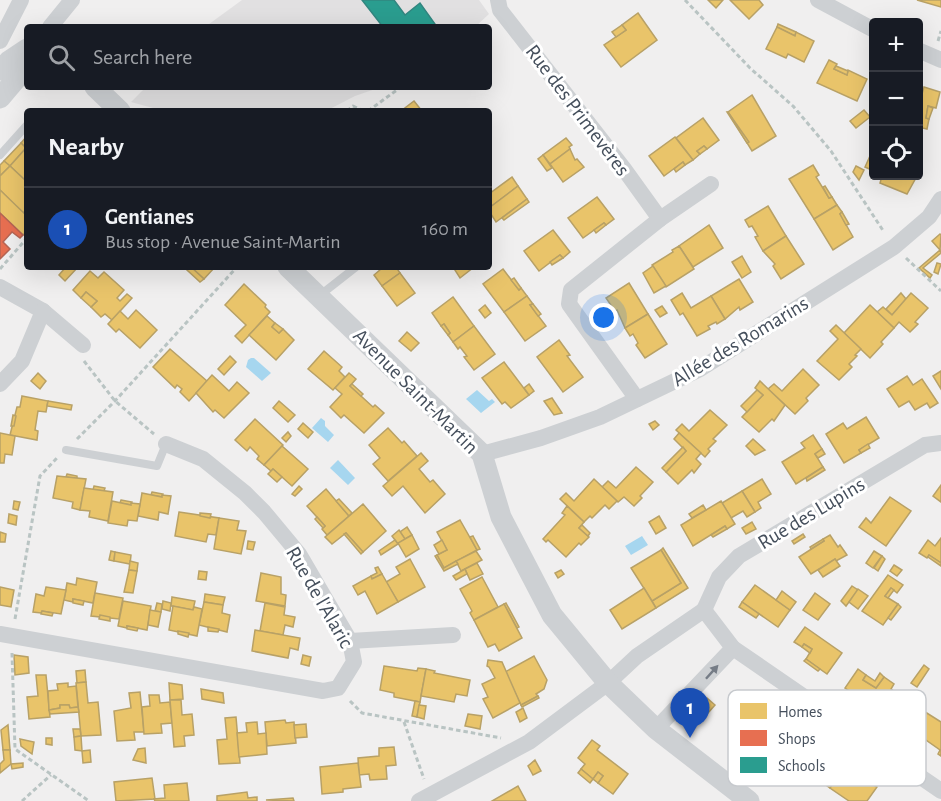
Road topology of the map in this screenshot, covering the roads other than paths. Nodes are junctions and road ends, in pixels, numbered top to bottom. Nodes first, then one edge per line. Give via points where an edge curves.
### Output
1 (21, 0) edge
2 (72, 0) edge
3 (818, 0) edge
4 (501, 7) edge
5 (52, 24) edge
6 (869, 28) edge
7 (0, 41) edge
8 (24, 51) edge
9 (923, 52) edge
10 (941, 60) edge
11 (0, 70) edge
12 (24, 70) edge
13 (98, 90) edge
14 (0, 98) edge
15 (117, 108) edge
16 (24, 128) edge
17 (0, 155) edge
18 (711, 184) dead end
19 (941, 199) edge
20 (660, 219) junction
21 (291, 270) edge
22 (352, 270) edge
23 (0, 287) edge
24 (318, 296) junction
25 (43, 311) junction
26 (83, 345) road end
27 (0, 384) edge
28 (637, 399) junction
29 (941, 443) edge
30 (166, 444) joint
31 (66, 450) road end
32 (482, 454) junction
33 (704, 609) junction
34 (6, 635) edge
35 (453, 635) dead end
36 (350, 641) junction
37 (733, 648) junction
38 (608, 683) junction
39 (794, 690) edge
40 (656, 729) junction
41 (926, 781) edge
42 (728, 785) edge
43 (730, 786) edge
44 (941, 791) edge
45 (424, 798) edge
46 (749, 801) edge

1 - 7 street
2 - 5 street
3 - 6 street
4 - 20 street, Rue des Primevères
8 - 11 street
9 - 10 street
12 - 14 street
13 - 15 street
16 - 17 lane
18 - 20 street
19 - 28 street, Allée des Romarins via 929,217 894,247 700,369
20 - 28 street via 571,290 569,304
21 - 24 street, Avenue Saint-Martin
22 - 24 lane
23 - 25 street
24 - 32 street, Avenue Saint-Martin
25 - 26 street
25 - 27 street via 22,361
28 - 32 street, Allée des Romarins via 590,421
29 - 33 street, Rue des Lupins via 925,445 740,556 719,577
30 - 31 lane via 157,466
30 - 36 street, Rue de l'Alaric via 203,459 264,512 299,554
32 - 38 street, Avenue Saint-Martin via 501,517 552,615
33 - 37 street
33 - 38 street, Rue des Lupins via 637,656
34 - 36 street, Rue de l'Alaric via 323,691 338,688 354,662
35 - 36 street
37 - 39 street
40 -> 37 street
38 - 40 street, Avenue Saint-Martin
38 - 45 street, Rue des Lupins via 529,742
40 - 42 street, Avenue Saint-Martin
41 - 44 street
43 - 46 street, Avenue Saint-Martin

